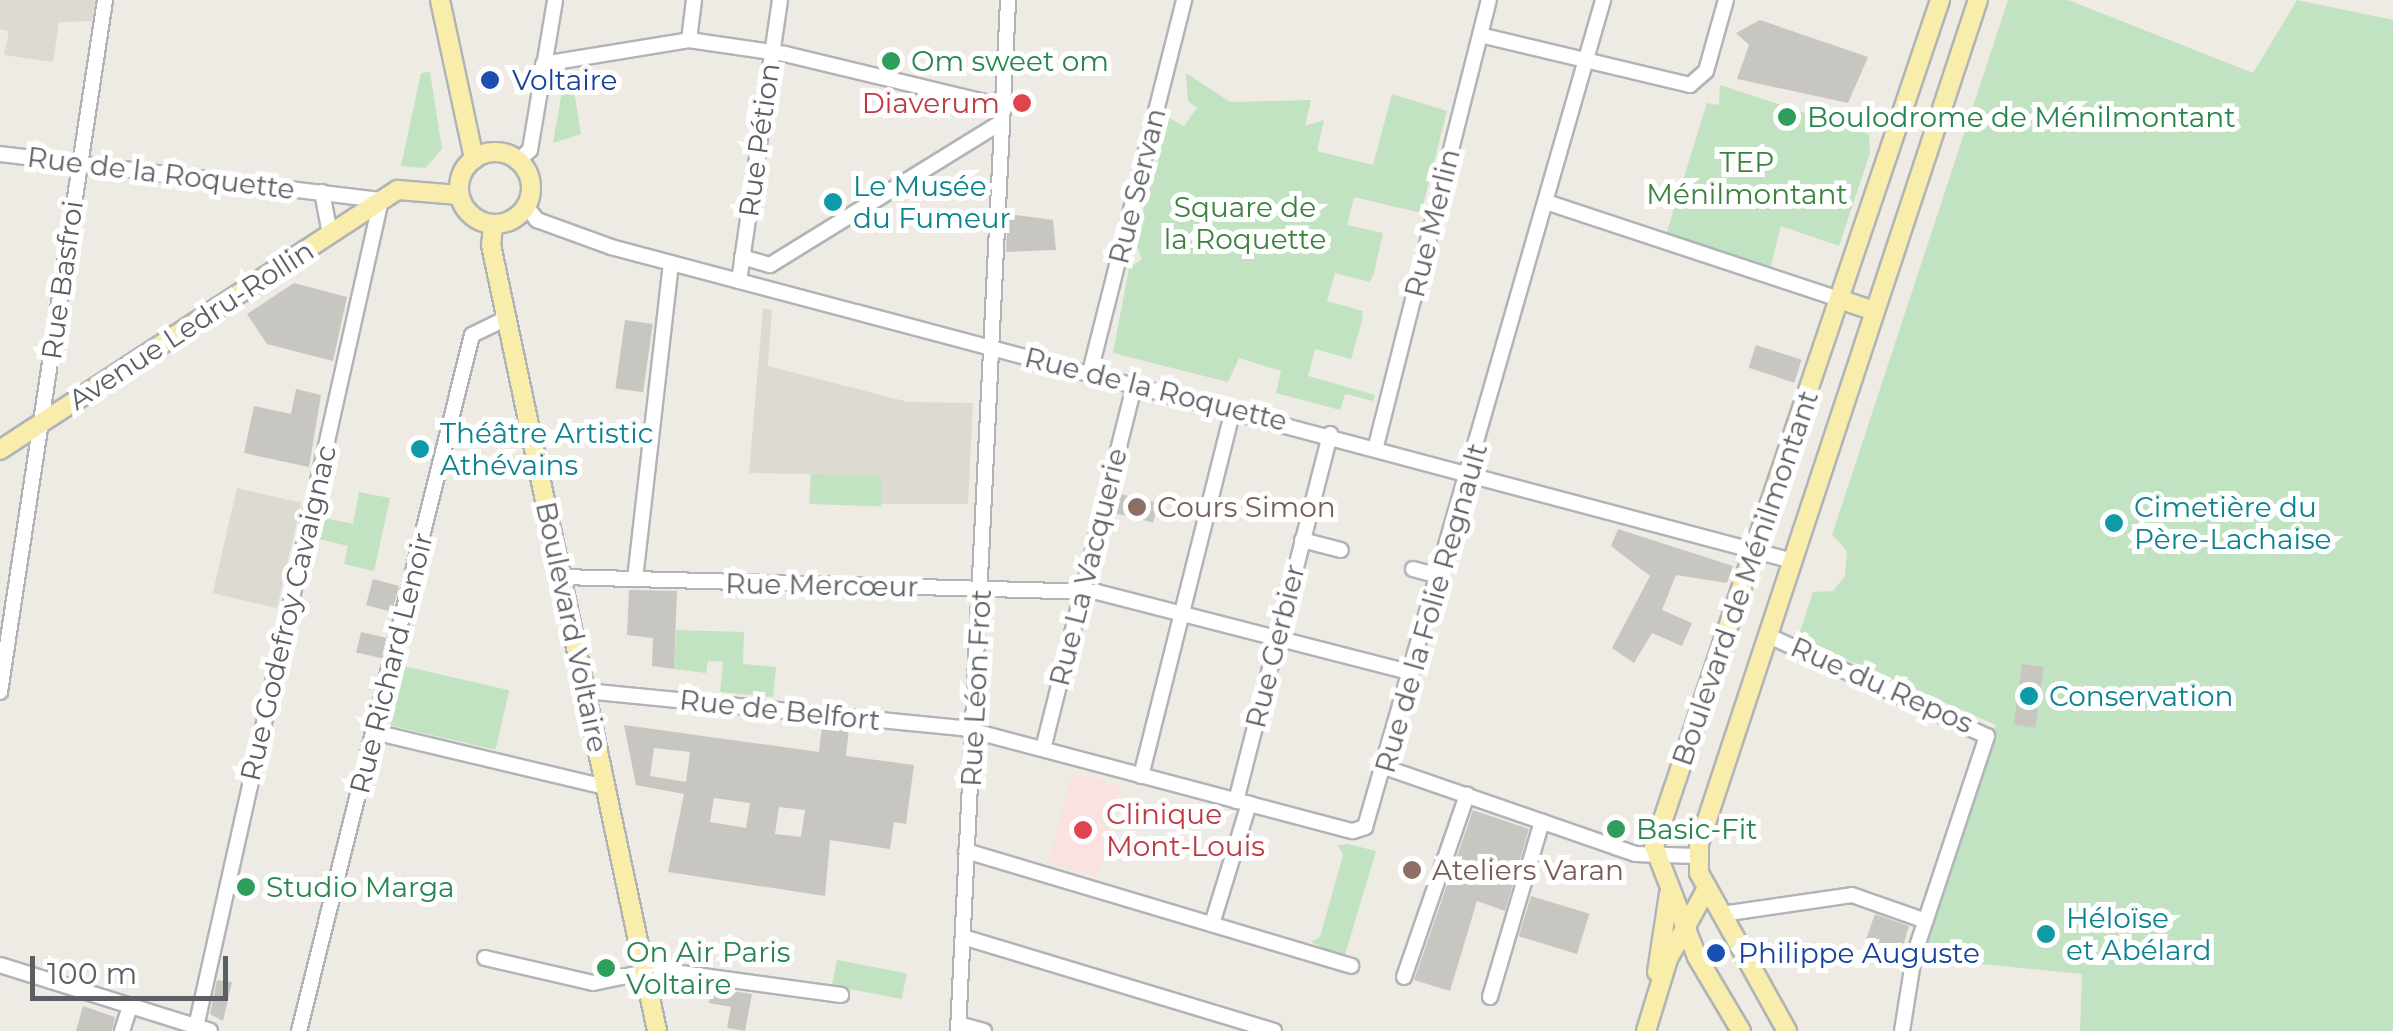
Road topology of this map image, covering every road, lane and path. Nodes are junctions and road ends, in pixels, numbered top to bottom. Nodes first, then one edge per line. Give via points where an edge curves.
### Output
1 (105, 0) edge
2 (440, 0) edge
3 (555, 0) edge
4 (694, 0) edge
5 (780, 0) edge
6 (1008, 0) edge
7 (1184, 0) edge
8 (1489, 0) edge
9 (1603, 0) edge
10 (1726, 0) edge
11 (1940, 0) edge
12 (1978, 0) edge
13 (1480, 35) junction
14 (689, 40) junction
15 (772, 52) junction
16 (1586, 61) junction
17 (543, 64) junction
18 (1001, 106) junction
19 (1000, 122) junction
20 (0, 154) edge
21 (474, 159) junction
22 (518, 161) junction
23 (79, 164) junction
24 (322, 192) junction
25 (459, 195) junction
26 (381, 200) junction
27 (1546, 202) junction
28 (526, 206) junction
29 (493, 224) junction
30 (330, 234) junction
31 (742, 258) junction
32 (671, 263) junction
33 (770, 265) junction
34 (739, 281) junction
35 (765, 288) junction
36 (1839, 299) junction
37 (1874, 311) junction
38 (507, 318) junction
39 (989, 346) junction
40 (1090, 372) junction
41 (1135, 384) junction
42 (1233, 408) junction
43 (38, 426) junction
44 (1330, 434) junction
45 (1376, 446) junction
46 (0, 450) edge
47 (1469, 472) junction
48 (1302, 540) junction
49 (1756, 549) junction
50 (1341, 550) dead end
51 (1793, 560) junction
52 (1413, 569) dead end
53 (1439, 576) junction
54 (562, 577) junction
55 (635, 580) junction
56 (981, 589) junction
57 (1081, 591) junction
58 (1180, 614) junction
59 (1767, 635) junction
60 (1277, 638) junction
61 (1412, 673) junction
62 (586, 691) junction
63 (0, 692) edge
64 (374, 732) junction
65 (974, 732) junction
66 (1042, 749) junction
67 (1387, 768) junction
68 (1141, 776) junction
69 (606, 787) junction
70 (1466, 796) junction
71 (1243, 802) junction
72 (1542, 822) junction
73 (966, 852) junction
74 (1653, 856) junction
75 (1697, 856) junction
76 (1707, 888) junction
77 (1669, 893) junction
78 (1722, 914) junction
79 (1926, 921) junction
80 (1212, 924) junction
81 (1686, 926) junction
82 (963, 937) junction
83 (485, 958) dead end
84 (0, 964) edge
85 (1351, 966) dead end
86 (644, 970) junction
87 (1404, 977) dead end
88 (1657, 985) junction
89 (842, 995) dead end
90 (1490, 997) dead end
91 (130, 1006) junction
92 (958, 1028) edge
93 (203, 1029) edge
94 (122, 1031) edge
95 (298, 1031) edge
96 (657, 1031) edge
97 (984, 1031) edge
98 (1274, 1031) edge
99 (1646, 1031) edge
100 (1740, 1031) edge
101 (1787, 1031) edge
102 (1902, 1031) edge

1 - 23 street, Rue Basfroi
2 - 21 main road
3 - 17 street
4 - 14 street
5 - 15 street, Rue Pétion
6 - 18 street, Rue Léon Frot
7 - 40 street, Rue Servan
8 - 13 street, Rue Merlin
9 - 16 street, Rue de la Folie Regnault
10 - 16 street via 1706,71 1694,84
11 - 36 main road, Boulevard de Ménilmontant
12 - 37 main road, Boulevard de Ménilmontant
13 - 16 street
13 - 45 street, Rue Merlin
14 - 15 street
14 - 17 street
15 - 18 street
15 - 31 street, Rue Pétion
16 - 27 street, Rue de la Folie Regnault
17 - 22 street via 530,150
18 - 19 street, Rue Léon Frot
19 - 33 street
19 - 39 street, Rue Léon Frot
20 - 23 street, Rue de la Roquette
21 - 22 main road via 494,152
21 - 25 main road
22 - 28 main road via 530,185
23 - 24 street, Rue de la Roquette
23 - 43 street, Rue Basfroi
24 - 26 street, Rue de la Roquette
24 - 30 street, Rue de la Roquette
25 - 26 main road, Rue de la Roquette via 398,190
25 - 29 main road via 471,215
26 - 30 main road, Avenue Ledru-Rollin
26 - 93 street, Rue Godefroy Cavaignac
27 - 36 street
27 - 47 street, Rue de la Folie Regnault
28 - 29 main road
28 - 32 street, Rue de la Roquette via 544,223
29 - 38 main road, Boulevard Voltaire
30 - 43 main road, Avenue Ledru-Rollin
31 - 33 street
31 - 34 street, Rue Pétion
32 - 34 street, Rue de la Roquette
32 - 55 street
33 - 35 street
34 - 35 street, Rue de la Roquette
35 - 39 street, Rue de la Roquette
36 - 37 main road
36 - 49 main road, Boulevard de Ménilmontant
37 - 51 main road, Boulevard de Ménilmontant
38 - 54 main road, Boulevard Voltaire
38 - 64 street, Rue Richard Lenoir via 472,336
39 - 40 street, Rue de la Roquette
39 - 56 street, Rue Léon Frot
40 - 41 street, Rue de la Roquette
41 - 42 street, Rue de la Roquette
41 - 57 street, Rue La Vacquerie
42 - 44 street, Rue de la Roquette
42 - 58 street
43 - 46 main road, Avenue Ledru-Rollin
43 - 63 street, Rue Basfroi
44 - 45 street, Rue de la Roquette
44 - 48 street, Rue Gerbier
45 - 47 street, Rue de la Roquette
47 - 49 street, Rue de la Roquette
47 - 53 street, Rue de la Folie Regnault
48 - 50 street
48 - 60 street, Rue Gerbier
49 - 51 street, Rue de la Roquette
49 - 74 main road, Boulevard de Ménilmontant
51 - 59 main road, Boulevard de Ménilmontant
52 - 53 street
53 - 61 street, Rue de la Folie Regnault
54 - 55 street, Rue Mercœur
54 - 62 main road, Boulevard Voltaire
55 - 56 street, Rue Mercœur
56 - 57 street, Rue Mercœur
56 - 65 street, Rue Léon Frot
57 - 58 street, Rue Mercœur
57 - 66 street, Rue La Vacquerie
58 - 60 street, Rue Mercœur
58 - 68 street
59 - 75 main road, Boulevard de Ménilmontant
59 - 79 street, Rue du Repos via 1985,732
60 - 61 street, Rue Mercœur
60 - 71 street, Rue Gerbier
61 - 67 street, Rue de la Folie Regnault
62 - 65 street, Rue de Belfort
62 - 69 main road, Boulevard Voltaire
64 - 69 street
64 - 95 street, Rue Richard Lenoir
65 - 66 street, Rue de la Folie Regnault
65 - 73 street, Rue Léon Frot
66 - 68 street, Rue de la Folie Regnault
67 - 70 street
67 - 71 street, Rue de la Folie Regnault via 1370,818 1354,831
68 - 71 street, Rue de la Folie Regnault
69 - 86 main road, Boulevard Voltaire
70 - 72 street
70 - 87 street
71 - 80 street, Rue Gerbier
72 - 74 street
72 - 90 street
73 - 80 street
73 - 82 street, Rue Léon Frot
74 - 75 street
74 - 77 main road
75 - 76 main road
76 - 78 main road
76 - 81 main road
77 - 81 main road
77 - 88 main road
78 - 79 street via 1852,895
78 - 101 main road
79 - 102 street, Rue du Repos
80 - 85 street
81 - 88 main road
81 - 100 main road
82 - 92 street, Rue Léon Frot
82 - 98 street
83 - 86 street via 593,984
84 - 91 street
86 - 89 street
86 - 96 main road, Boulevard Voltaire
88 - 99 main road
91 - 93 street
91 - 94 street
92 - 97 street

